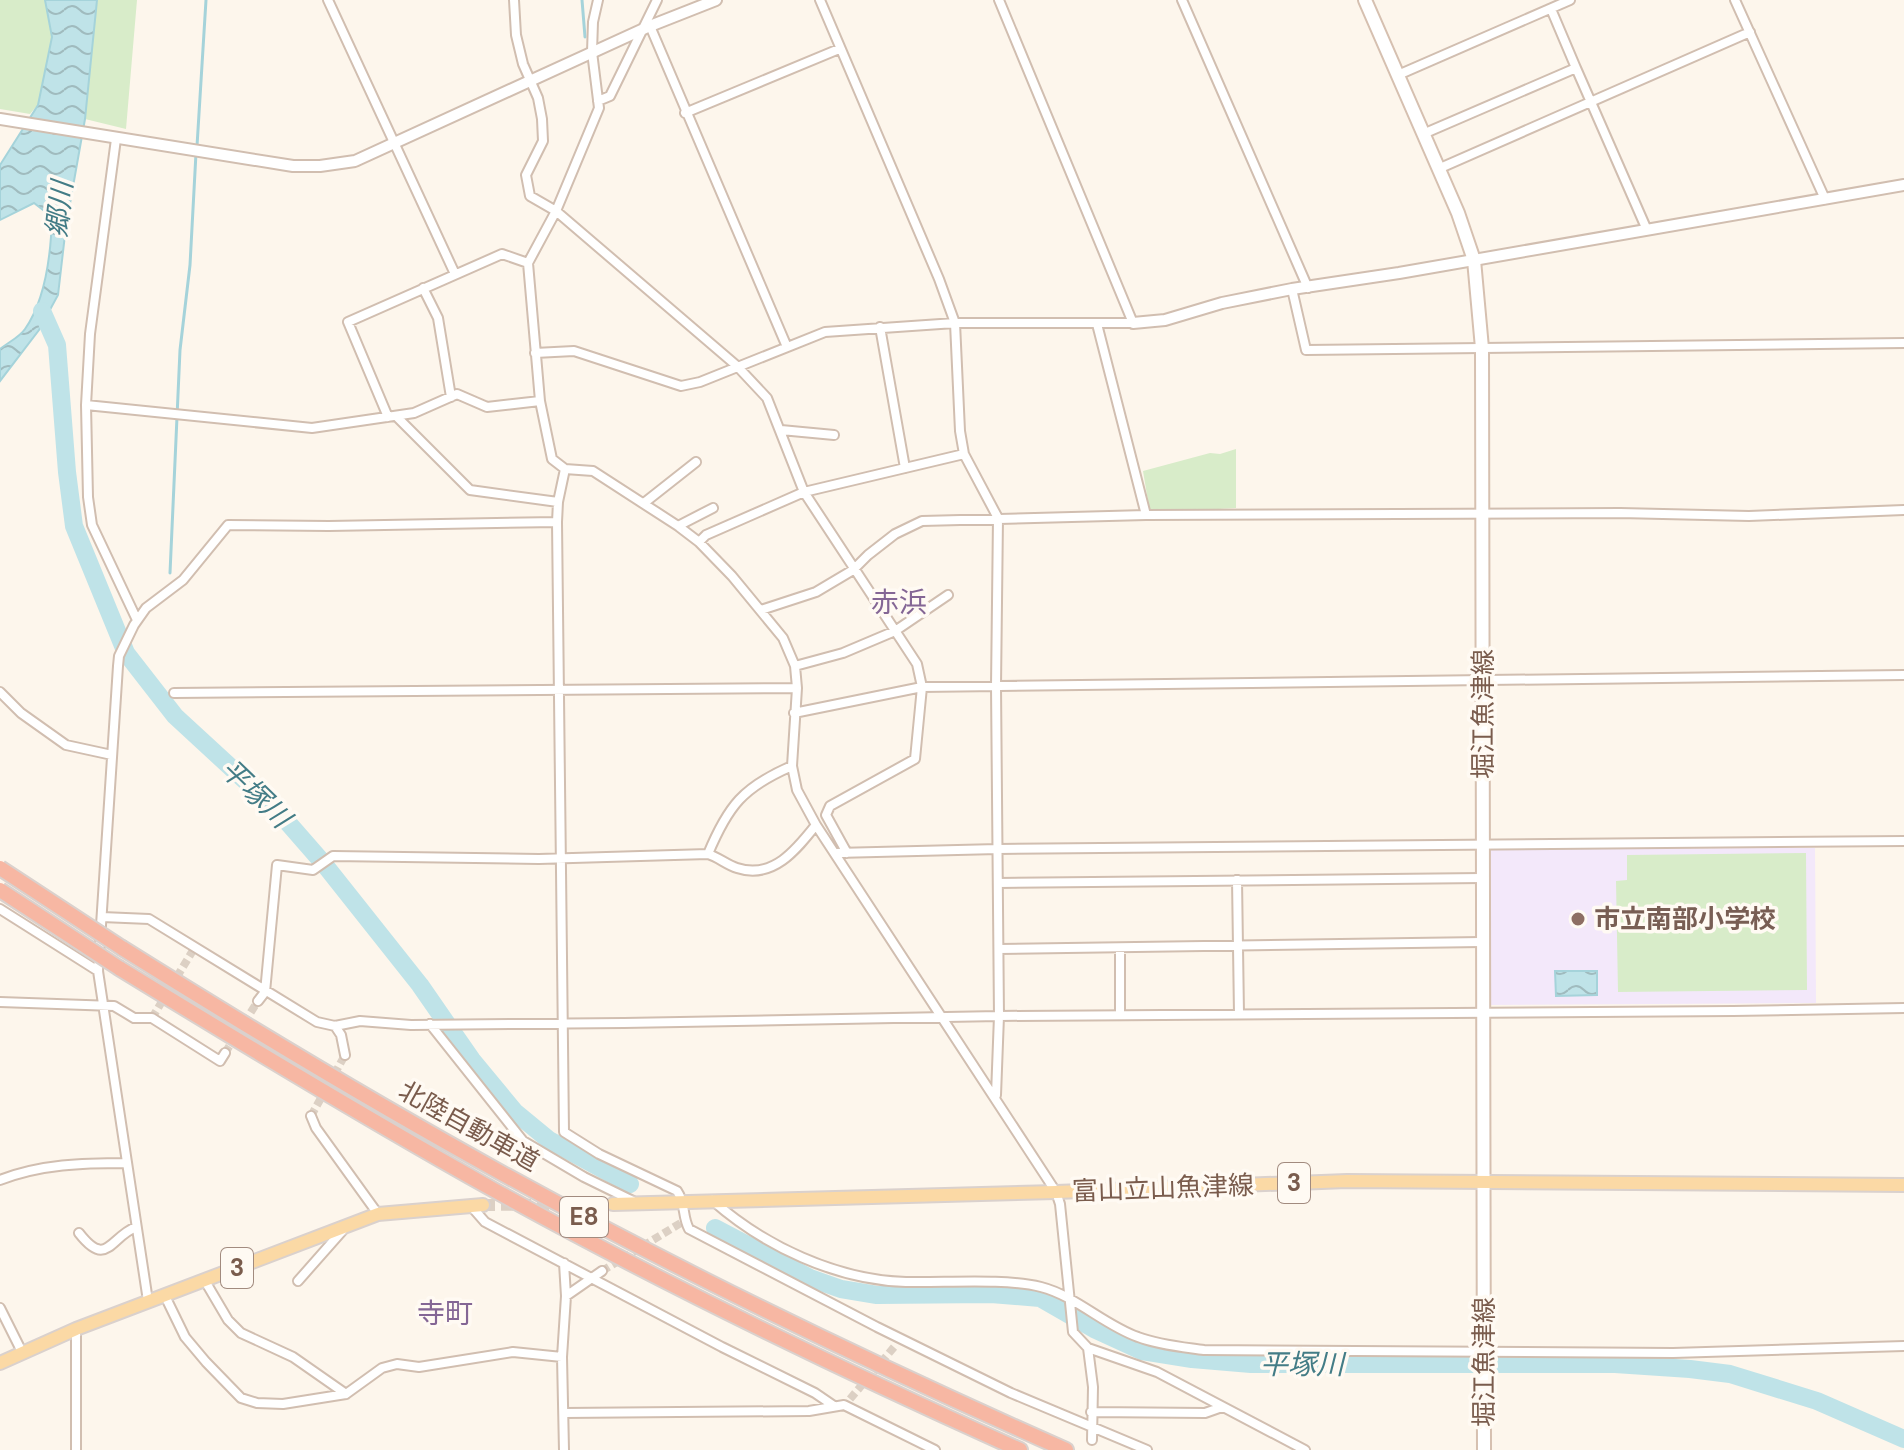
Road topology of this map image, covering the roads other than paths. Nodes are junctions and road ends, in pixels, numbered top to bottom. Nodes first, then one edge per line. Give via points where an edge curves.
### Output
1 (328, 0) edge
2 (514, 0) edge
3 (597, 0) edge
4 (657, 0) edge
5 (716, 0) edge
6 (820, 0) edge
7 (999, 0) edge
8 (1182, 0) edge
9 (1365, 0) edge
10 (1570, 0) edge
11 (1735, 0) edge
12 (1551, 9) junction
13 (647, 28) junction
14 (1750, 32) junction
15 (839, 49) junction
16 (592, 52) junction
17 (1576, 68) junction
18 (1398, 75) junction
19 (530, 82) junction
20 (598, 101) junction
21 (1593, 103) junction
22 (685, 113) junction
23 (0, 119) edge
24 (1423, 134) junction
25 (113, 138) junction
26 (395, 144) junction
27 (1438, 169) junction
28 (1904, 185) edge
29 (1825, 199) junction
30 (556, 211) junction
31 (1647, 230) junction
32 (1474, 260) junction
33 (528, 263) junction
34 (455, 274) junction
35 (423, 288) junction
36 (1308, 288) junction
37 (1292, 289) junction
38 (955, 323) junction
39 (1133, 323) junction
40 (1097, 324) junction
41 (880, 327) junction
42 (1904, 343) edge
43 (787, 347) junction
44 (1482, 348) junction
45 (535, 353) junction
46 (737, 366) junction
47 (451, 397) junction
48 (540, 401) junction
49 (86, 405) junction
50 (392, 416) junction
51 (781, 430) junction
52 (834, 435) dead end
53 (964, 454) junction
54 (696, 462) dead end
55 (905, 468) junction
56 (565, 469) junction
57 (804, 492) junction
58 (558, 502) junction
59 (644, 503) junction
60 (713, 508) dead end
61 (1904, 510) edge
62 (1146, 515) junction
63 (1482, 515) junction
64 (998, 518) junction
65 (557, 522) junction
66 (678, 526) junction
67 (699, 542) junction
68 (853, 570) junction
69 (948, 595) dead end
70 (761, 610) junction
71 (135, 623) junction
72 (895, 631) junction
73 (795, 666) junction
74 (1904, 675) edge
75 (1483, 680) junction
76 (996, 686) junction
77 (922, 687) junction
78 (797, 688) junction
79 (561, 691) junction
80 (0, 692) edge
81 (174, 693) dead end
82 (794, 713) junction
83 (112, 755) junction
84 (792, 766) junction
85 (816, 825) junction
86 (1904, 841) edge
87 (1483, 844) junction
88 (998, 849) junction
89 (836, 853) junction
90 (847, 853) junction
91 (708, 854) junction
92 (563, 858) junction
93 (0, 868) edge
94 (1482, 878) junction
95 (1237, 880) junction
96 (998, 883) junction
97 (0, 890) edge
98 (0, 909) edge
99 (102, 917) junction
100 (1482, 942) junction
101 (1238, 946) junction
102 (1120, 948) junction
103 (999, 949) junction
104 (98, 971) junction
105 (265, 992) junction
106 (258, 1001) tunnel mouth
107 (0, 1002) edge
108 (102, 1004) junction
109 (1904, 1008) edge
110 (1481, 1011) junction
111 (1239, 1014) junction
112 (1120, 1015) junction
113 (999, 1016) junction
114 (944, 1019) junction
115 (565, 1023) junction
116 (430, 1024) junction
117 (335, 1026) junction
118 (225, 1053) dead end
119 (345, 1055) dead end
120 (996, 1097) junction
121 (311, 1116) dead end
122 (127, 1163) junction
123 (0, 1180) edge
124 (1482, 1182) junction
125 (1904, 1185) edge
126 (1056, 1192) junction
127 (684, 1200) junction
128 (712, 1200) junction
129 (636, 1203) junction
130 (613, 1204) tunnel mouth
131 (477, 1205) joint
132 (378, 1214) junction
133 (346, 1226) junction
134 (136, 1227) junction
135 (79, 1233) dead end
136 (564, 1263) junction
137 (602, 1271) tunnel mouth
138 (594, 1279) junction
139 (205, 1281) junction
140 (298, 1281) dead end
141 (165, 1296) junction
142 (566, 1296) junction
143 (1068, 1298) junction
144 (148, 1301) junction
145 (0, 1308) edge
146 (76, 1329) junction
147 (1904, 1346) edge
148 (1088, 1348) junction
149 (1484, 1351) junction
150 (22, 1352) junction
151 (562, 1357) junction
152 (0, 1363) edge
153 (346, 1394) junction
154 (834, 1406) junction
155 (1222, 1407) junction
156 (1091, 1412) junction
157 (564, 1413) junction
158 (1091, 1427) junction
159 (1092, 1440) dead end
160 (76, 1450) edge
161 (564, 1450) edge
162 (935, 1450) edge
163 (1020, 1450) edge
164 (1066, 1450) edge
165 (1147, 1450) edge
166 (1305, 1450) edge
167 (1484, 1450) edge

1 - 26 street
2 - 19 street via 516,35
3 - 16 street
4 - 13 street
5 - 13 street
6 - 15 street
7 - 39 street
8 - 36 street
9 - 18 main road, 堀江魚津線
10 - 12 street
11 - 14 street
12 - 17 street
12 - 18 street
13 - 16 street
13 - 20 street via 610,96
13 - 22 street
14 - 21 street
14 - 29 street
15 - 22 street
15 - 38 street
16 - 19 street
16 - 20 street
17 - 21 street
17 - 24 street
18 - 24 main road, 堀江魚津線
19 - 26 street
19 - 30 street via 538,98 543,141 526,175 530,196
20 - 30 street
21 - 27 street
21 - 31 street
22 - 43 street
23 - 25 street
24 - 27 main road, 堀江魚津線
25 - 26 street via 293,166 355,161
25 - 49 street
26 - 34 street
27 - 32 main road, 堀江魚津線
28 - 29 street
29 - 31 street
30 - 33 street
30 - 46 street
31 - 32 street
32 - 36 street
32 - 44 main road, 堀江魚津線
33 - 34 street via 502,254
33 - 45 street
34 - 35 street
35 - 47 street via 438,318
35 - 50 street via 348,322
36 - 37 street
37 - 39 street
37 - 44 street via 1306,350
38 - 40 street
38 - 41 street
38 - 53 street
39 - 40 street
40 - 62 street
41 - 43 street via 825,332
41 - 55 street
42 - 44 street
43 - 46 street
44 - 63 main road, 堀江魚津線
45 - 46 street via 574,351 681,386
45 - 48 street
46 - 51 street via 767,398
47 - 48 street via 457,394 487,407
47 - 50 street
48 - 56 street via 552,459
49 - 50 street via 312,428
49 - 71 street via 92,525
50 - 58 street via 470,490
51 - 52 street
51 - 57 street
53 - 55 street
53 - 64 street
54 - 59 street
55 - 57 street
56 - 58 street
56 - 59 street via 593,471
57 - 67 street
57 - 68 street
58 - 65 street
59 - 66 street
60 - 66 street
61 - 63 street via 1749,516
62 - 63 street
62 - 64 street
63 - 75 main road, 堀江魚津線
64 - 68 street via 922,521 895,534
64 - 76 street
65 - 71 street via 228,525 183,580
65 - 79 street
66 - 67 street
67 - 70 street
68 - 70 street via 816,592
68 - 72 street
69 - 72 street
70 - 73 street via 783,638
71 - 83 street via 119,656
72 - 73 street
72 - 77 street via 917,664
73 - 78 street
74 - 75 street
75 - 76 street
75 - 87 main road, 堀江魚津線
76 - 77 street
76 - 88 street
77 - 82 street
77 - 90 street via 915,759 830,806 826,815
78 - 79 street
78 - 82 street
79 - 81 street
79 - 92 street
80 - 83 street via 66,745
82 - 84 street
83 - 99 street
84 - 85 street via 797,790
84 - 91 street via 734,802
85 - 89 street
85 - 91 street via 794,853 770,869 739,869
86 - 87 street
87 - 88 street
87 - 94 main road, 堀江魚津線
88 - 90 street
88 - 96 street
89 - 90 street
89 - 114 street
91 - 92 street
92 - 105 street via 333,856 313,870 277,865
92 - 115 street
93 - 164 highway, 北陸自動車道 / E8, bridge via 378,1103 616,1234 836,1345
94 - 95 street
94 - 100 main road, 堀江魚津線
95 - 96 street
95 - 101 street
96 - 103 street
97 - 163 highway, 北陸自動車道 / E8, bridge via 296,1076 522,1205 713,1305
98 - 104 street
99 - 104 street
99 - 105 street via 149,919
100 - 101 street
100 - 110 main road, 堀江魚津線
101 - 102 street
101 - 111 street
102 - 103 street
102 - 112 street
103 - 113 street
104 - 108 street
105 - 106 street
105 - 117 street via 317,1022
107 - 108 street
108 - 118 street via 134,1018 152,1018 220,1061
108 - 122 street
109 - 110 street
110 - 111 street
110 - 124 main road, 堀江魚津線
111 - 112 street
112 - 113 street
113 - 114 street
113 - 120 street
114 - 115 street
114 - 120 street
115 - 116 street
115 - 127 street via 564,1132 677,1191
116 - 117 street via 360,1021
116 - 129 street via 523,1141
117 - 119 street
120 - 126 street
121 - 132 street
122 - 123 street via 75,1163
122 - 134 street
124 - 125 main road, 富山立山魚津線 / 3
124 - 126 main road, 富山立山魚津線 / 3 via 1347,1181
124 - 149 main road, 堀江魚津線
126 - 128 main road, 富山立山魚津線 / 3
126 - 143 street
127 - 128 main road, 富山立山魚津線 / 3
127 - 129 main road, 富山立山魚津線 / 3
127 - 158 street via 689,1229 898,1343
128 - 143 street via 773,1242 855,1277 1022,1284
129 - 130 main road, 富山立山魚津線 / 3
131 - 132 main road, 3
131 - 136 street via 485,1222
132 - 133 main road, 3
133 - 139 main road, 3
133 - 140 street
134 - 135 street via 100,1250 91,1248
134 - 144 street
136 - 138 street
136 - 142 street
137 - 138 street
138 - 142 street
138 - 154 street
139 - 141 main road, 3
139 - 153 street via 241,1333 293,1357
141 - 144 main road, 3
141 - 153 street via 185,1337 241,1398 283,1404
142 - 151 street
143 - 148 street via 1073,1332
143 - 149 street via 1137,1337 1204,1350
144 - 146 main road, 3
145 - 150 street
146 - 150 main road, 3
146 - 160 street
147 - 149 street via 1673,1353
148 - 155 street via 1157,1372
148 - 156 street
149 - 167 main road, 堀江魚津線
150 - 152 main road, 3
151 - 153 street via 513,1352 419,1367 397,1364 382,1368
151 - 157 street
154 - 157 street via 809,1411
154 - 162 street via 847,1402
155 - 156 street via 1205,1413
155 - 166 street
156 - 158 street
157 - 161 street
158 - 159 street
158 - 165 street

